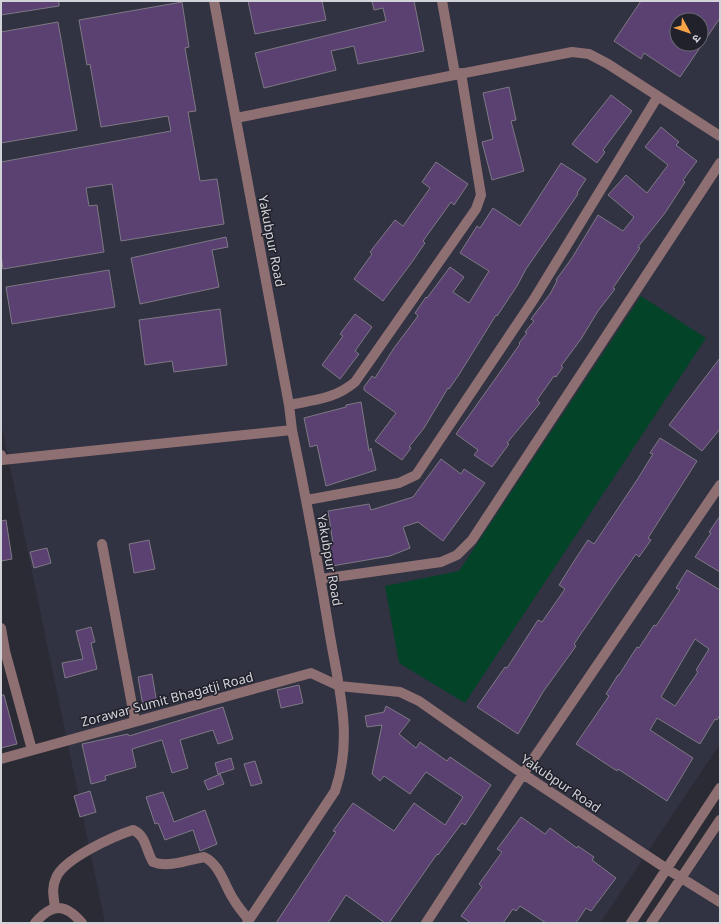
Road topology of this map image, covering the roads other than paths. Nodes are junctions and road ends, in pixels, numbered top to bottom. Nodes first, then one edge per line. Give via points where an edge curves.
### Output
1 (214, 1) edge
2 (442, 1) edge
3 (458, 74) junction
4 (658, 96) junction
5 (236, 118) junction
6 (720, 136) edge
7 (720, 163) edge
8 (289, 405) junction
9 (292, 430) junction
10 (1, 455) edge
11 (720, 485) edge
12 (307, 500) junction
13 (102, 544) dead end
14 (321, 579) junction
15 (1, 628) edge
16 (339, 686) junction
17 (135, 721) junction
18 (32, 750) junction
19 (1, 759) edge
20 (522, 774) junction
21 (720, 788) edge
22 (720, 820) edge
23 (667, 869) junction
24 (681, 878) junction
25 (720, 902) edge
26 (55, 908) junction
27 (248, 922) edge
28 (35, 923) edge
29 (82, 923) edge
30 (426, 923) edge
31 (630, 923) edge
32 (651, 923) edge

1 - 5 street, Yakubpur Road
2 - 3 street
3 - 4 street via 572,52 589,54
3 - 5 street
3 - 8 street via 481,195 476,209 355,382 344,392 330,397
4 - 6 street
4 - 12 street via 534,299 462,410 416,474 399,483
5 - 8 street, Yakubpur Road
7 - 14 street via 472,540 457,555 442,562
8 - 9 street, Yakubpur Road
9 - 10 street via 2,460
9 - 12 street, Yakubpur Road
11 - 20 street
12 - 14 street, Yakubpur Road
13 - 17 street
14 - 16 street, Yakubpur Road
15 - 18 street
16 - 17 street, Zorawar Sumit Bhagatji Road via 312,674
16 - 20 street, Yakubpur Road via 400,692 440,714
16 - 27 street via 343,700 343,760 335,792
17 - 18 street, Zorawar Sumit Bhagatji Road
18 - 19 street, Zorawar Sumit Bhagatji Road
20 - 23 street, Yakubpur Road
20 - 30 street
21 - 23 street
22 - 24 street
23 - 24 street, Yakubpur Road
23 - 31 street
24 - 25 street, Yakubpur Road
24 - 32 street
26 - 27 street via 52,889 61,868 81,854 133,830 139,832 153,862 157,864 204,857 209,860
26 - 28 street via 50,909
26 - 29 street via 62,907 74,914

